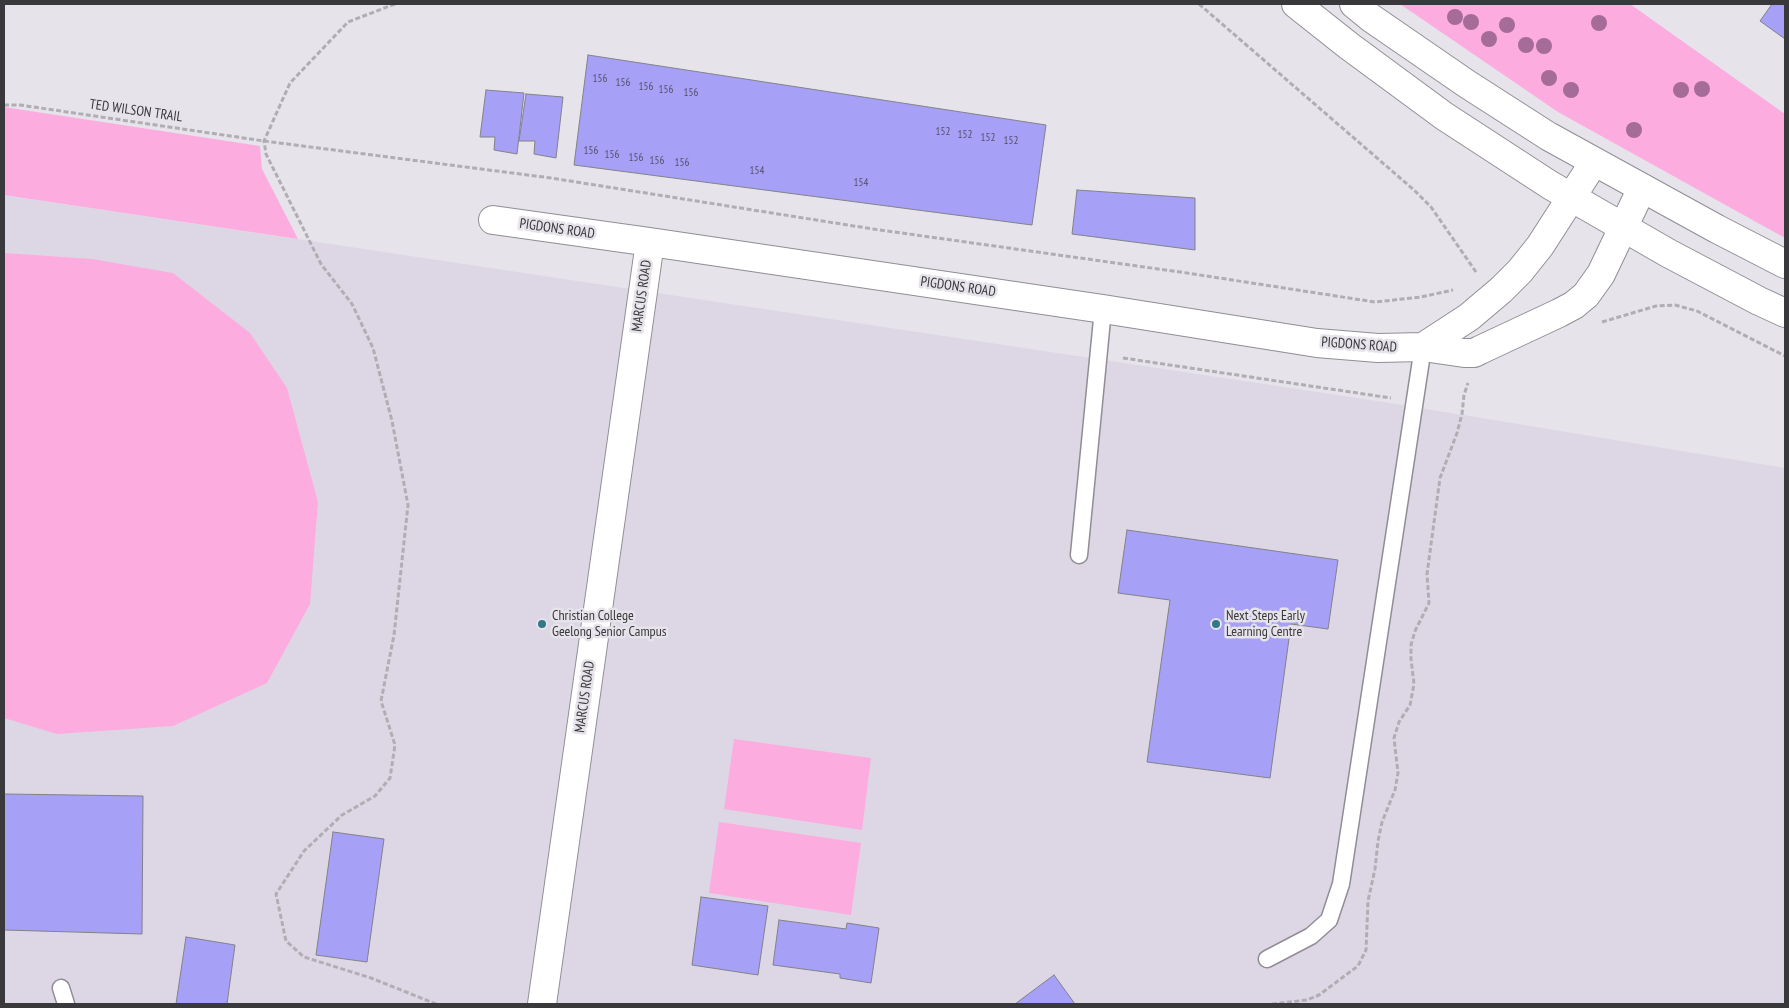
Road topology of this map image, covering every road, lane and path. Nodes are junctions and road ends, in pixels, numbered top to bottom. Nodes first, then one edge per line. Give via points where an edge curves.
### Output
1 (395, 4) edge
2 (1199, 4) edge
3 (1296, 4) edge
4 (1354, 4) edge
5 (4, 104) edge
6 (264, 141) junction
7 (1594, 162) junction
8 (1642, 188) junction
9 (1571, 198) junction
10 (493, 220) dead end
11 (1622, 228) junction
12 (650, 242) junction
13 (1785, 264) edge
14 (1457, 289) dead end
15 (1501, 290) junction
16 (1104, 309) junction
17 (1785, 313) edge
18 (1594, 324) dead end
19 (1423, 347) junction
20 (1785, 356) edge
21 (1118, 358) dead end
22 (1400, 399) dead end
23 (1462, 414) dead end
24 (1079, 555) dead end
25 (1267, 959) dead end
26 (61, 988) dead end
27 (66, 1004) edge
28 (436, 1004) edge
29 (542, 1004) edge
30 (1272, 1004) edge

1 - 6 path via 348,22 290,83
2 - 15 path via 1414,190 1431,207 1484,283
3 - 9 street via 1444,116
4 - 7 street via 1508,111
5 - 6 path, TED WILSON TRAIL
6 - 14 path, TED WILSON TRAIL via 551,178 874,230 1375,302
6 - 28 path via 266,154 321,264 352,304 374,348 408,505 394,635 381,701 395,745 390,778 375,796 342,815 304,851 276,894 286,941 304,957 371,978
7 - 8 street
7 - 9 street
8 - 11 street, PIGDONS ROAD
8 - 13 street
9 - 11 street
9 - 15 street via 1540,246
10 - 12 street, PIGDONS ROAD
11 - 17 street
11 - 19 street, PIGDONS ROAD via 1596,282 1574,305 1474,352
12 - 16 street, PIGDONS ROAD
12 - 29 street, MARCUS ROAD
15 - 19 street via 1465,320
16 - 19 street, PIGDONS ROAD via 1317,343 1378,348
16 - 24 lane
18 - 20 path via 1656,306 1676,305 1697,311
19 - 25 lane via 1341,884 1329,920 1312,936
21 - 22 path
23 - 30 path via 1440,478 1427,574 1429,603 1410,645 1414,684 1410,705 1394,738 1398,773 1396,790 1382,822 1378,841 1368,901 1366,950 1358,966 1319,994 1307,1000
26 - 27 lane

